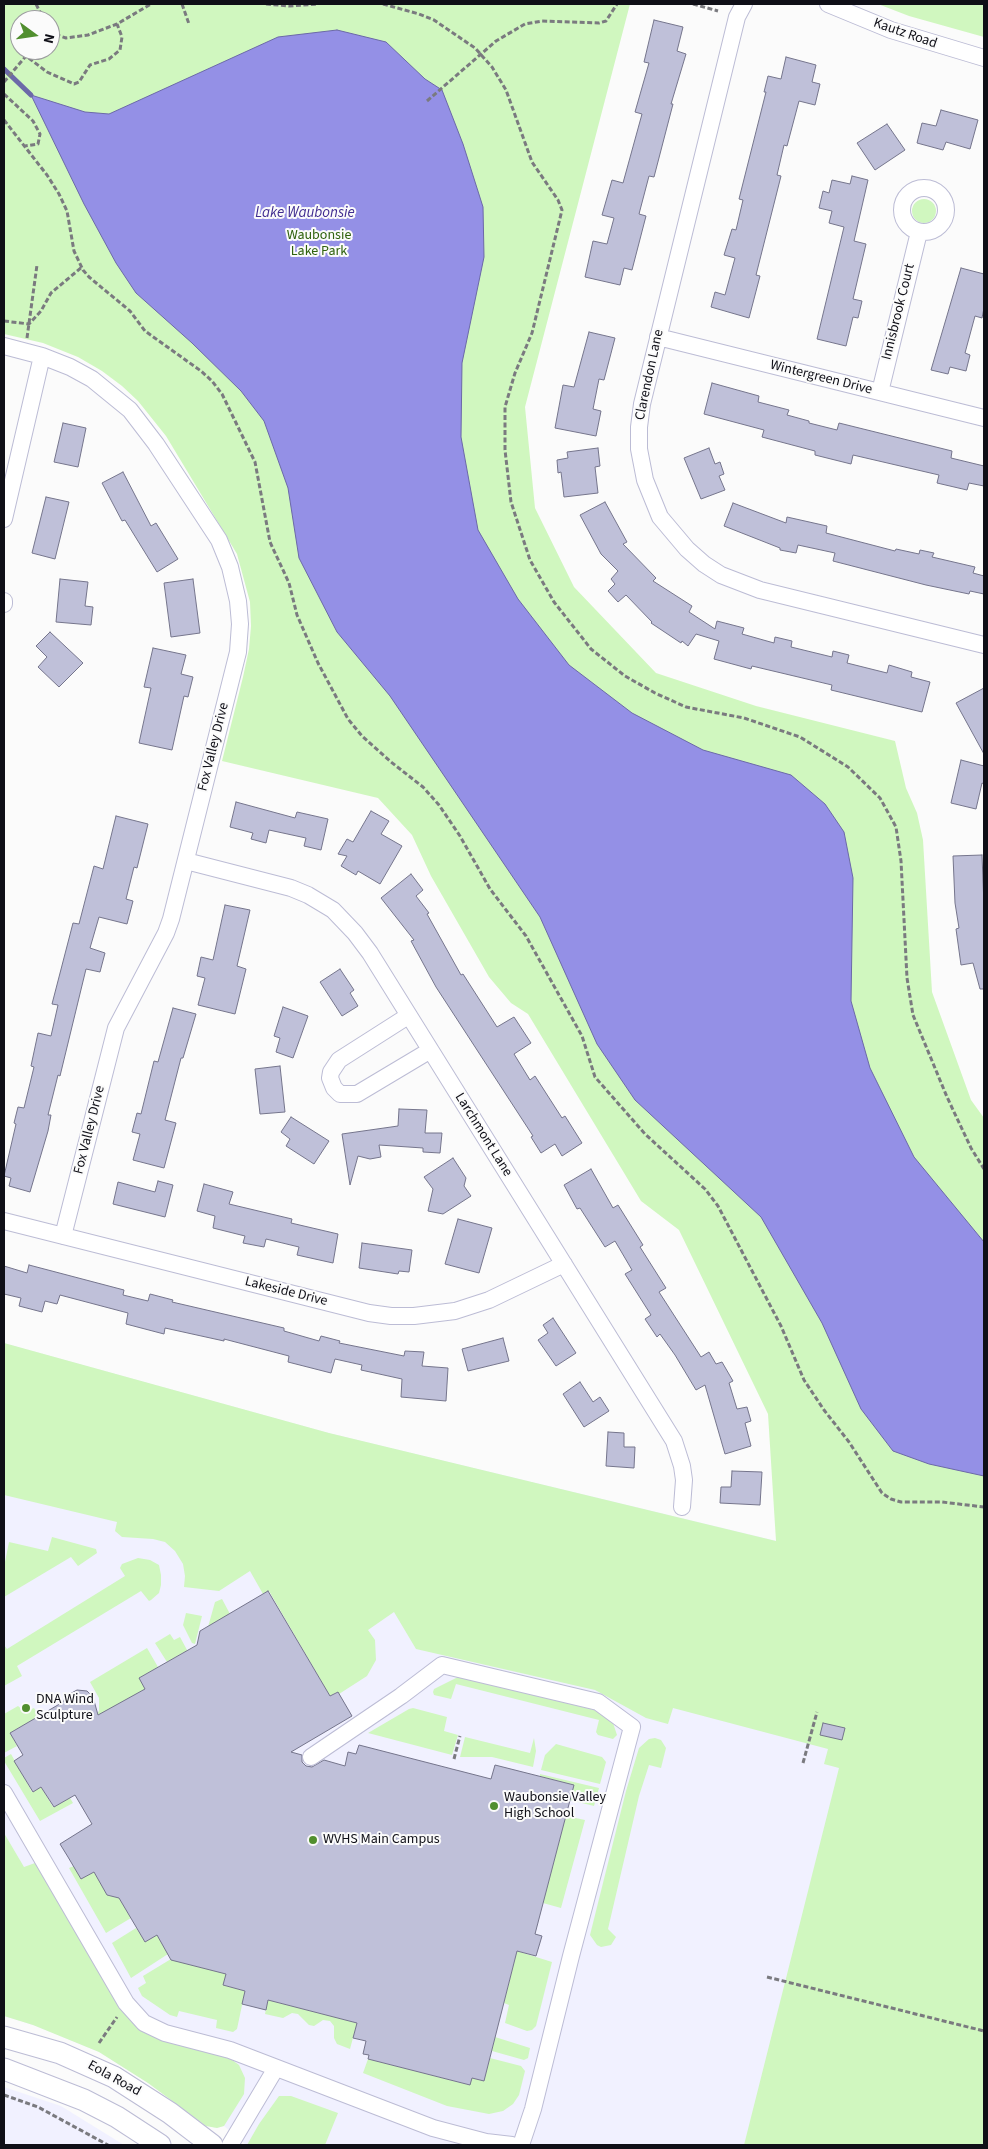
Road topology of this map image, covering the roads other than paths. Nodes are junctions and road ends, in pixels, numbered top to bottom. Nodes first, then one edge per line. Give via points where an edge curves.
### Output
1 (744, 4) edge
2 (828, 4) edge
3 (984, 58) edge
4 (919, 232) dead end
5 (658, 337) junction
6 (4, 346) edge
7 (42, 356) junction
8 (880, 392) junction
9 (984, 418) edge
10 (4, 519) edge
11 (984, 645) edge
12 (186, 861) junction
13 (408, 1016) junction
14 (429, 1051) junction
15 (4, 1221) edge
16 (63, 1236) junction
17 (564, 1264) junction
18 (682, 1507) dead end
19 (311, 1757) dead end
20 (4, 1792) edge
21 (4, 2037) edge
22 (276, 2068) junction
23 (4, 2069) edge
24 (518, 2143) edge
25 (160, 2145) edge
26 (212, 2145) edge
27 (230, 2145) edge

1 - 5 street, Clarendon Lane via 737,17
2 - 3 street, Kautz Road via 891,30
4 - 8 street, Innisbrook Court
5 - 8 street, Wintergreen Drive
5 - 11 street, Clarendon Lane via 642,404 639,448 646,480 660,517 687,549 721,575 745,586
6 - 7 street, Fox Valley Drive
7 - 10 street
7 - 12 street, Fox Valley Drive via 92,379 144,426 219,540 236,589 240,624 238,652
8 - 9 street, Wintergreen Drive
12 - 13 street, Larchmont Lane via 291,888 322,903 356,933
12 - 16 street, Fox Valley Drive via 166,933 116,1028
13 - 14 street, Larchmont Lane
13 - 14 street via 339,1060 331,1072 334,1088 340,1094 357,1094
14 - 17 street, Larchmont Lane
15 - 16 street, Lakeside Drive
16 - 17 street, Lakeside Drive via 391,1316 434,1315 469,1307
17 - 18 street, Larchmont Lane via 674,1441 684,1480
19 - 24 street via 442,1665 598,1702 632,1727 533,2109
20 - 22 street via 126,2003 144,2023 153,2029 228,2050
21 - 26 main road, Eola Road via 60,2053 114,2078
22 - 24 street via 433,2128 486,2142
22 - 27 street
23 - 25 main road via 84,2100

